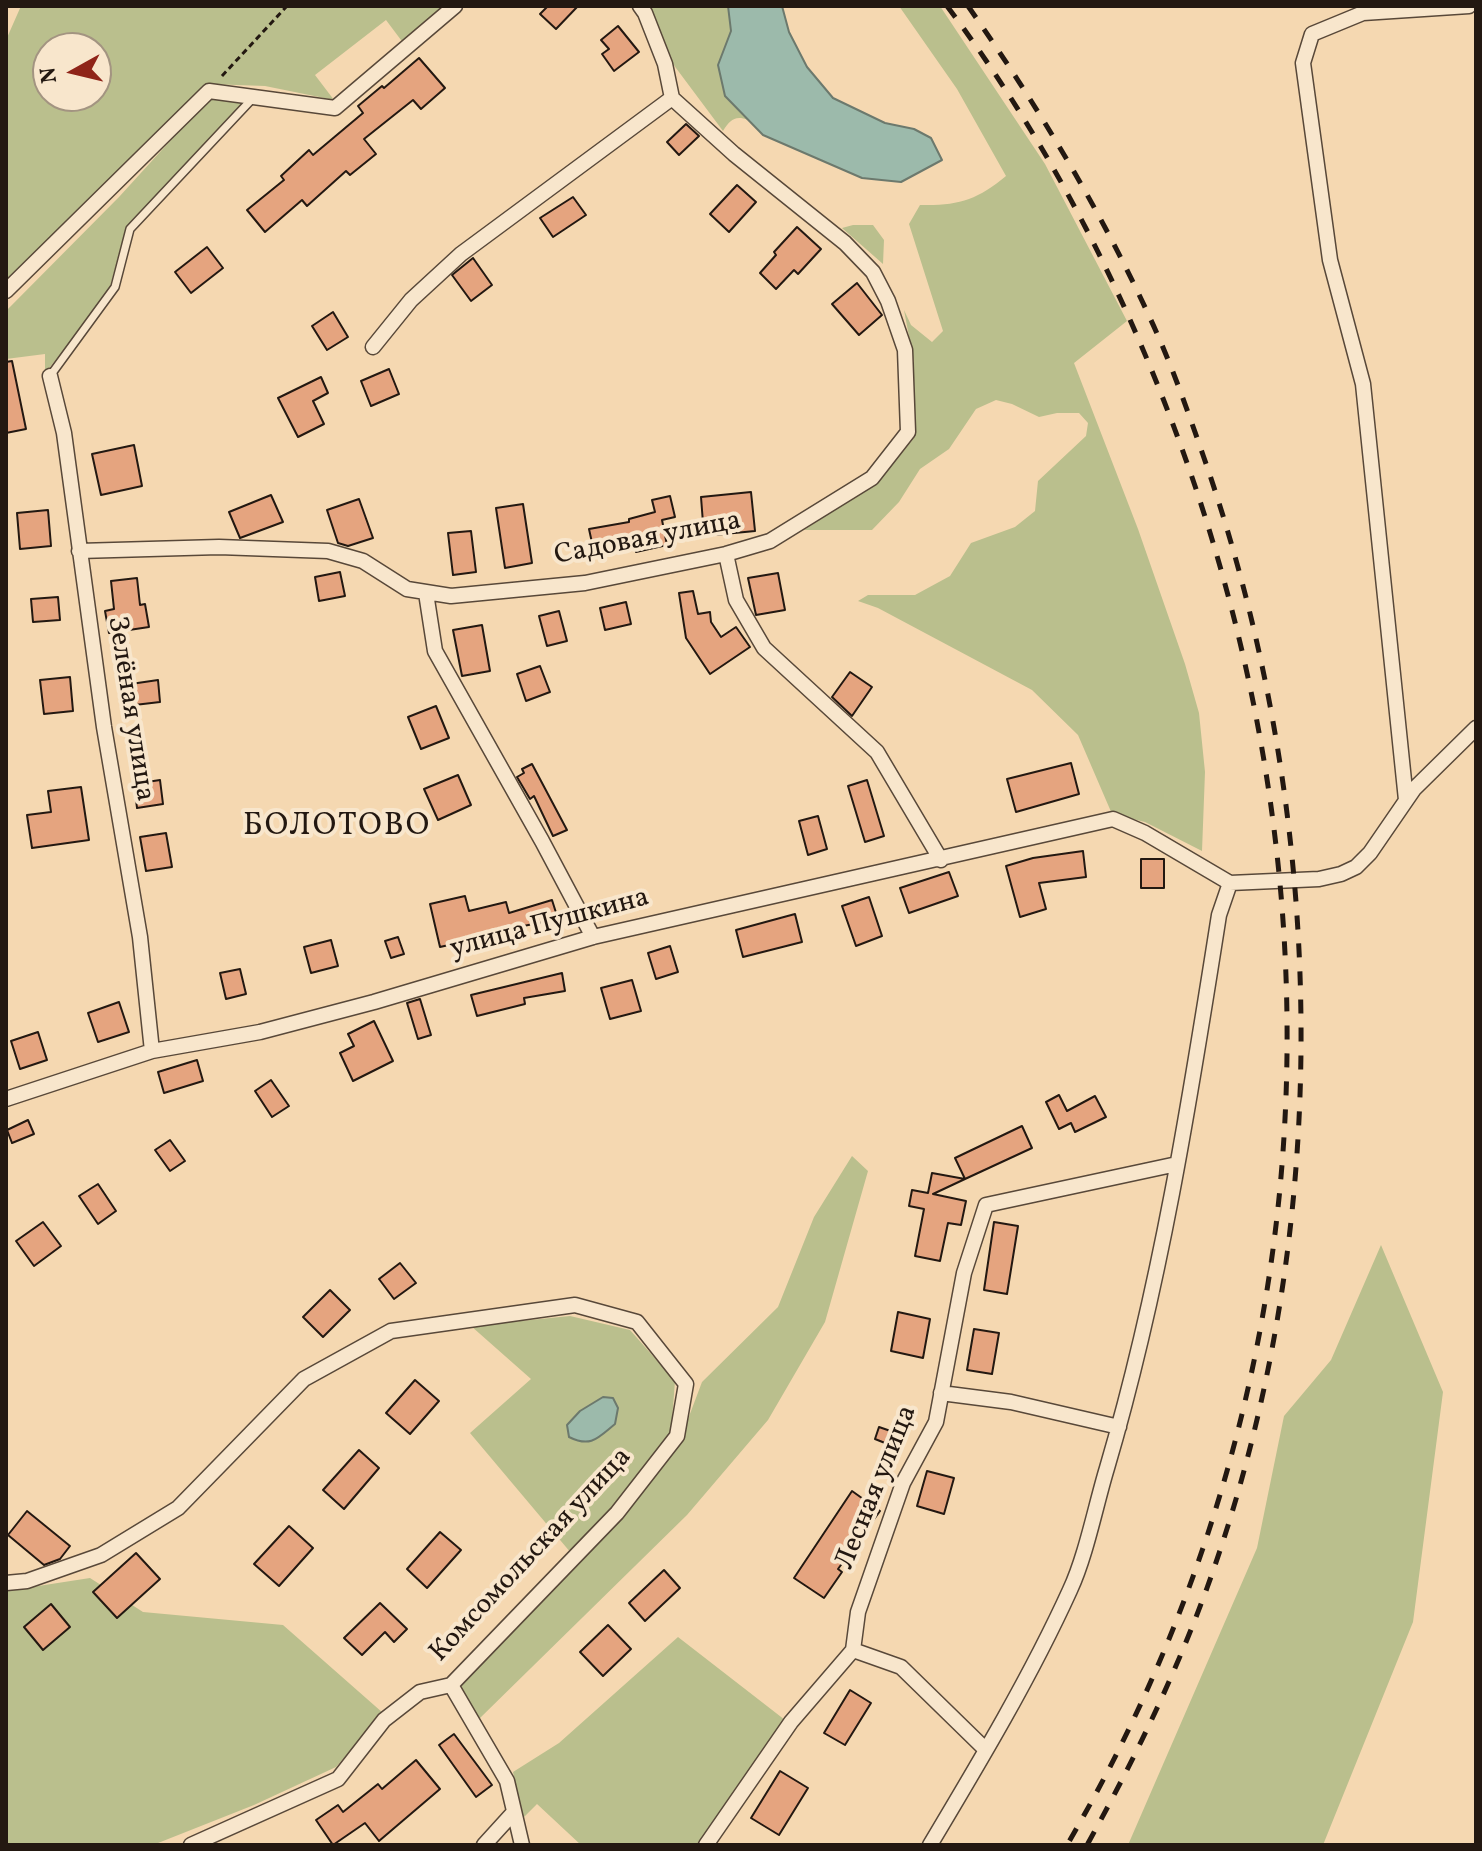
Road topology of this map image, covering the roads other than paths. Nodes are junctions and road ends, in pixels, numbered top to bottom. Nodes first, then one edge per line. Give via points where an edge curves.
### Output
1 (455, 6) edge
2 (640, 6) edge
3 (1469, 6) edge
4 (254, 97) junction
5 (672, 98) junction
6 (6, 291) edge
7 (373, 347) dead end
8 (50, 376) joint
9 (79, 551) junction
10 (726, 554) junction
11 (426, 593) junction
12 (1476, 728) edge
13 (1406, 800) junction
14 (941, 860) junction
15 (1230, 883) junction
16 (593, 937) junction
17 (152, 1051) junction
18 (6, 1099) edge
19 (1177, 1164) junction
20 (941, 1393) junction
21 (1119, 1427) junction
22 (6, 1583) edge
23 (853, 1650) junction
24 (451, 1685) junction
25 (986, 1750) junction
26 (514, 1812) junction
27 (191, 1845) edge
28 (484, 1845) edge
29 (522, 1845) edge
30 (706, 1845) edge
31 (930, 1845) edge

1 - 4 street via 335,108
2 - 5 street via 665,64
3 - 13 street via 1363,13 1312,34 1303,63 1330,260 1363,384
4 - 6 street via 209,91
4 - 8 lane via 130,229 115,287
5 - 7 street via 461,254 411,300
5 - 10 street, Садовая улица via 873,272 905,350 908,432 872,478 770,541
8 - 9 street, Зелёная улица via 64,433
9 - 11 street, Садовая улица via 328,551 363,561 407,589
9 - 17 street, Зелёная улица via 140,937
10 - 11 street, Садовая улица via 585,583 451,596
10 - 14 street via 736,600 764,648 877,752
11 - 16 street via 435,651
12 - 13 street
13 - 15 street via 1370,853 1348,870 1319,879
14 - 15 street, улица Пушкина via 1113,819
14 - 16 street, улица Пушкина
15 - 19 street via 1219,915
16 - 17 street, улица Пушкина via 260,1032
17 - 18 street, улица Пушкина
19 - 20 street, Лесная улица via 986,1205 964,1273
19 - 21 street
20 - 21 street via 1011,1402
20 - 23 street, Лесная улица via 936,1422 903,1483 871,1573
21 - 25 street via 1072,1587
22 - 24 street, Комсомольская улица via 27,1581 101,1555 178,1508 304,1379 391,1331 575,1305 637,1322 686,1384 677,1436 617,1513
23 - 25 street via 901,1667
23 - 30 street via 791,1722
24 - 26 street via 507,1781
24 - 27 street, Комсомольская улица via 420,1692 384,1720 338,1779
25 - 31 street
26 - 28 street
26 - 29 street

